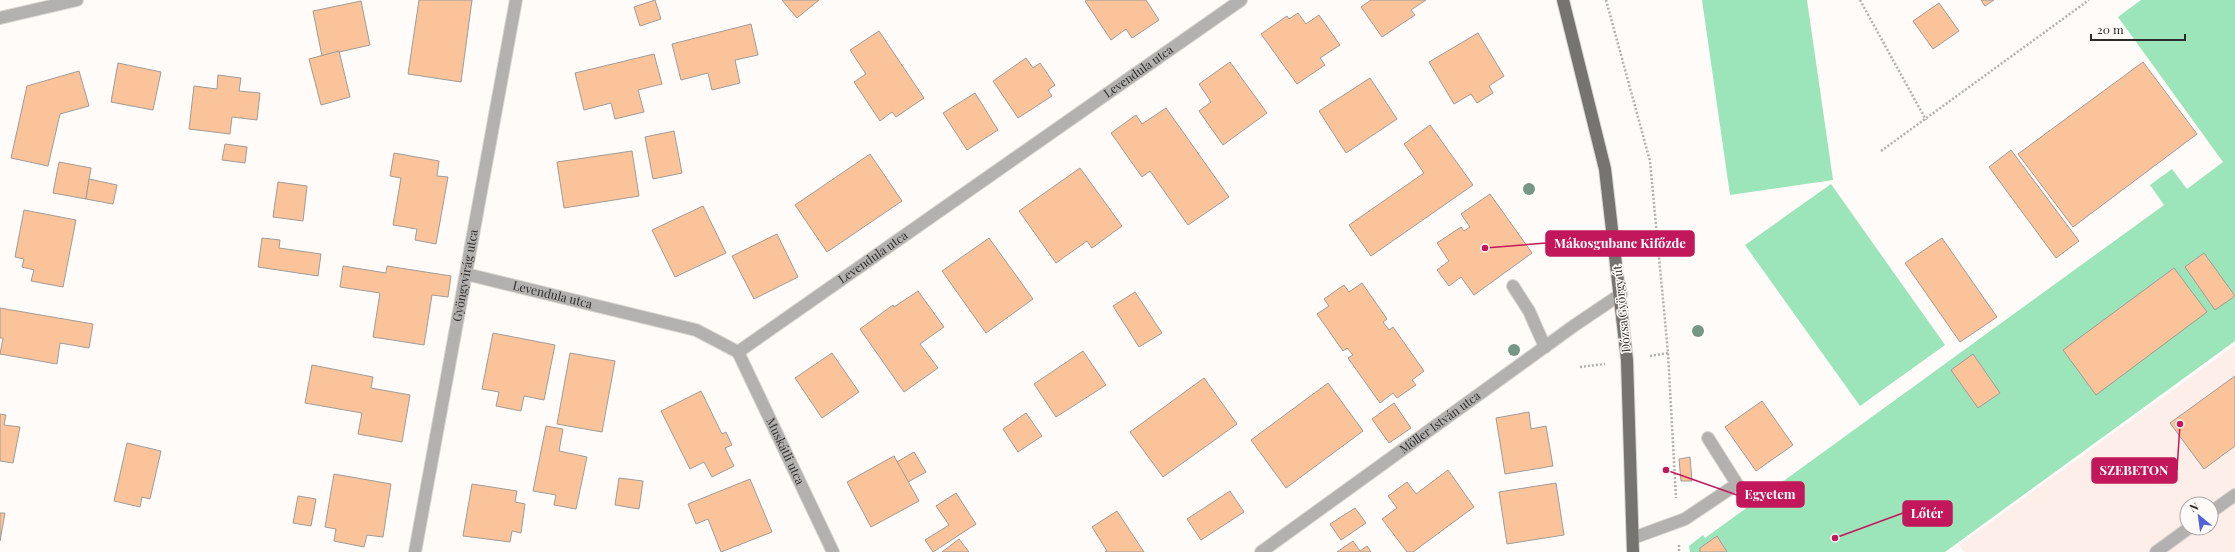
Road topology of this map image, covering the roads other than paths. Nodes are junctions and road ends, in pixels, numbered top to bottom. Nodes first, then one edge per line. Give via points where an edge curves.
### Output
1 (77, 0) edge
2 (516, 0) edge
3 (1241, 0) edge
4 (1563, 0) edge
5 (0, 18) edge
6 (466, 274) junction
7 (1513, 286) dead end
8 (1621, 294) junction
9 (1545, 347) junction
10 (738, 352) junction
11 (1708, 438) dead end
12 (2235, 495) edge
13 (2219, 506) edge
14 (2179, 535) edge
15 (1633, 538) junction
16 (415, 552) edge
17 (833, 552) edge
18 (1261, 552) edge
19 (1633, 552) edge
20 (2156, 552) edge

1 - 5 street
2 - 6 street, Gyöngyvirág utca
3 - 10 street, Levendula utca
4 - 8 main road, Dózsa György út via 1605,169
6 - 10 street, Levendula utca via 696,330
6 - 16 street, Gyöngyvirág utca
7 - 9 street via 1529,311
8 - 9 street, Möller István utca
8 - 15 main road, Dózsa György út via 1627,360
9 - 18 street, Möller István utca
10 - 17 street, Muskátli utca
11 - 15 street via 1737,484 1685,519
12 - 13 street
14 - 20 street
15 - 19 main road, Dózsa György út

